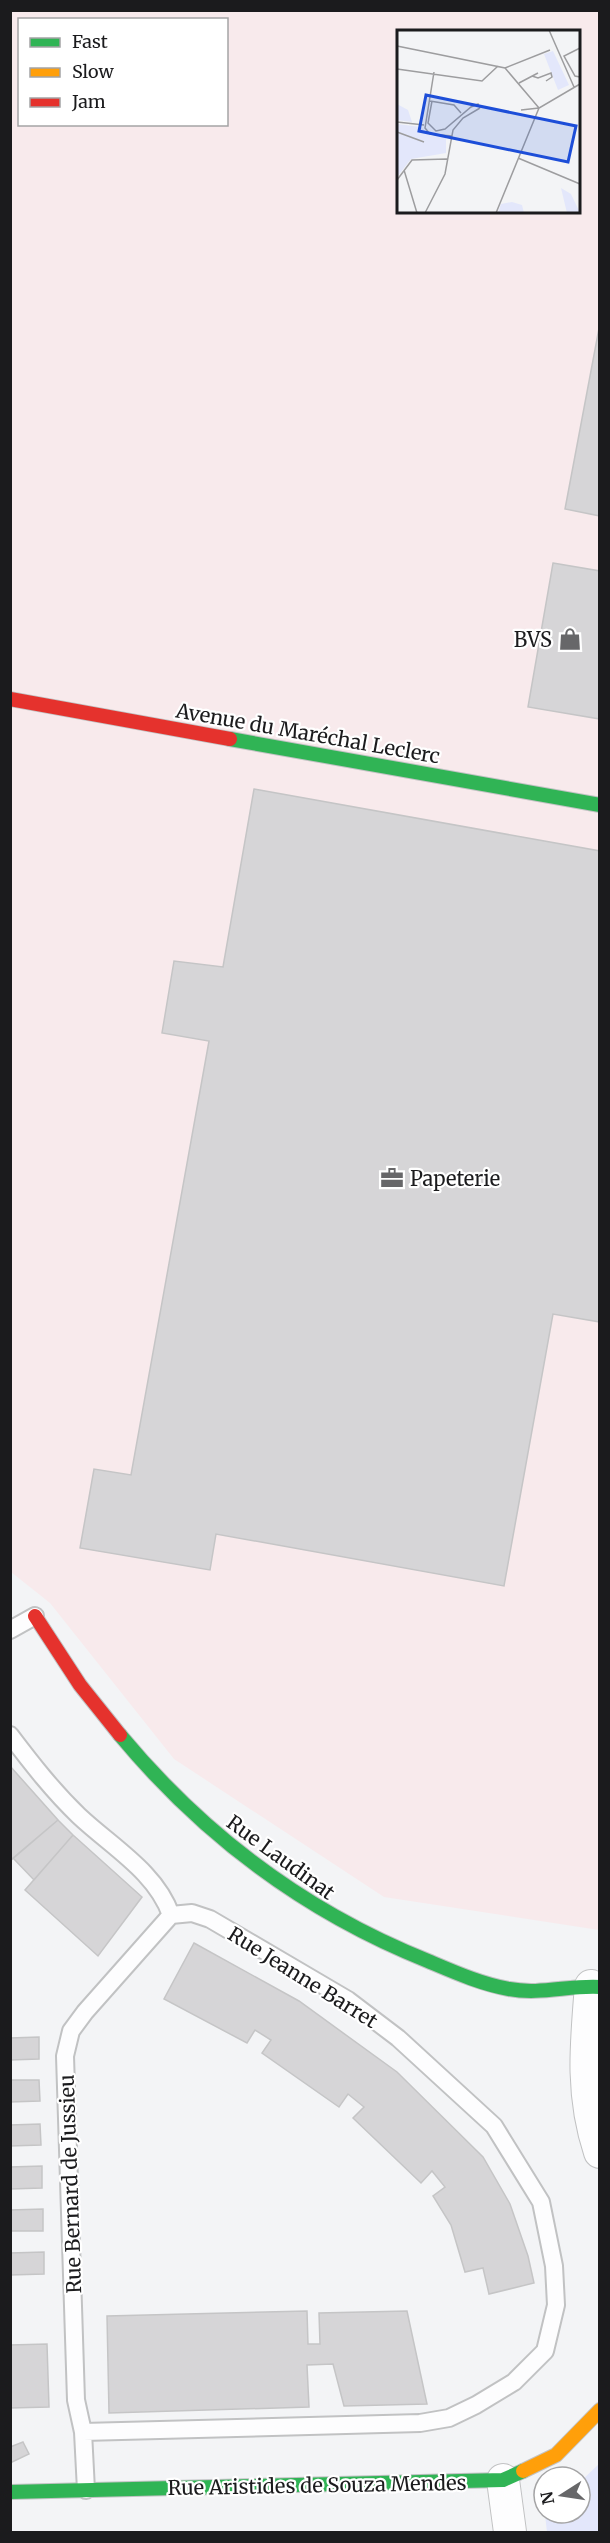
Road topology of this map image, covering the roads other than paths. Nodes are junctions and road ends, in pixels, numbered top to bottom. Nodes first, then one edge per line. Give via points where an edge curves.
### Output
1 (10, 699) edge
2 (600, 805) edge
3 (35, 1616) joint
4 (10, 1630) edge
5 (10, 1735) edge
6 (171, 1916) junction
7 (597, 1986) edge
8 (600, 2152) edge
9 (600, 2410) edge
10 (83, 2432) junction
11 (503, 2480) junction
12 (86, 2490) junction
13 (10, 2492) edge
14 (510, 2532) edge

1 - 2 street, Avenue du Maréchal Leclerc
3 - 4 lane
3 - 7 street, Rue Laudinat via 94,1705 150,1771 205,1825 315,1908 401,1952 486,1982 522,1991
5 - 6 lane via 40,1775 79,1815 154,1882
6 - 10 lane, Rue Bernard de Jussieu via 78,2021 71,2031 66,2056 76,2400
6 - 10 lane, Rue Jeanne Barret via 192,1913 210,1919 348,2000 398,2038 494,2126 541,2202 554,2266 556,2305 545,2351 514,2382 450,2418 420,2423
7 - 8 street via 585,2066 588,2106
9 - 11 street, Rue Aristides de Souza Mendes via 556,2455
10 - 12 lane, Rue Bernard de Jussieu
11 - 12 street, Rue Aristides de Souza Mendes
11 - 14 street
12 - 13 street, Rue Aristides de Souza Mendes

